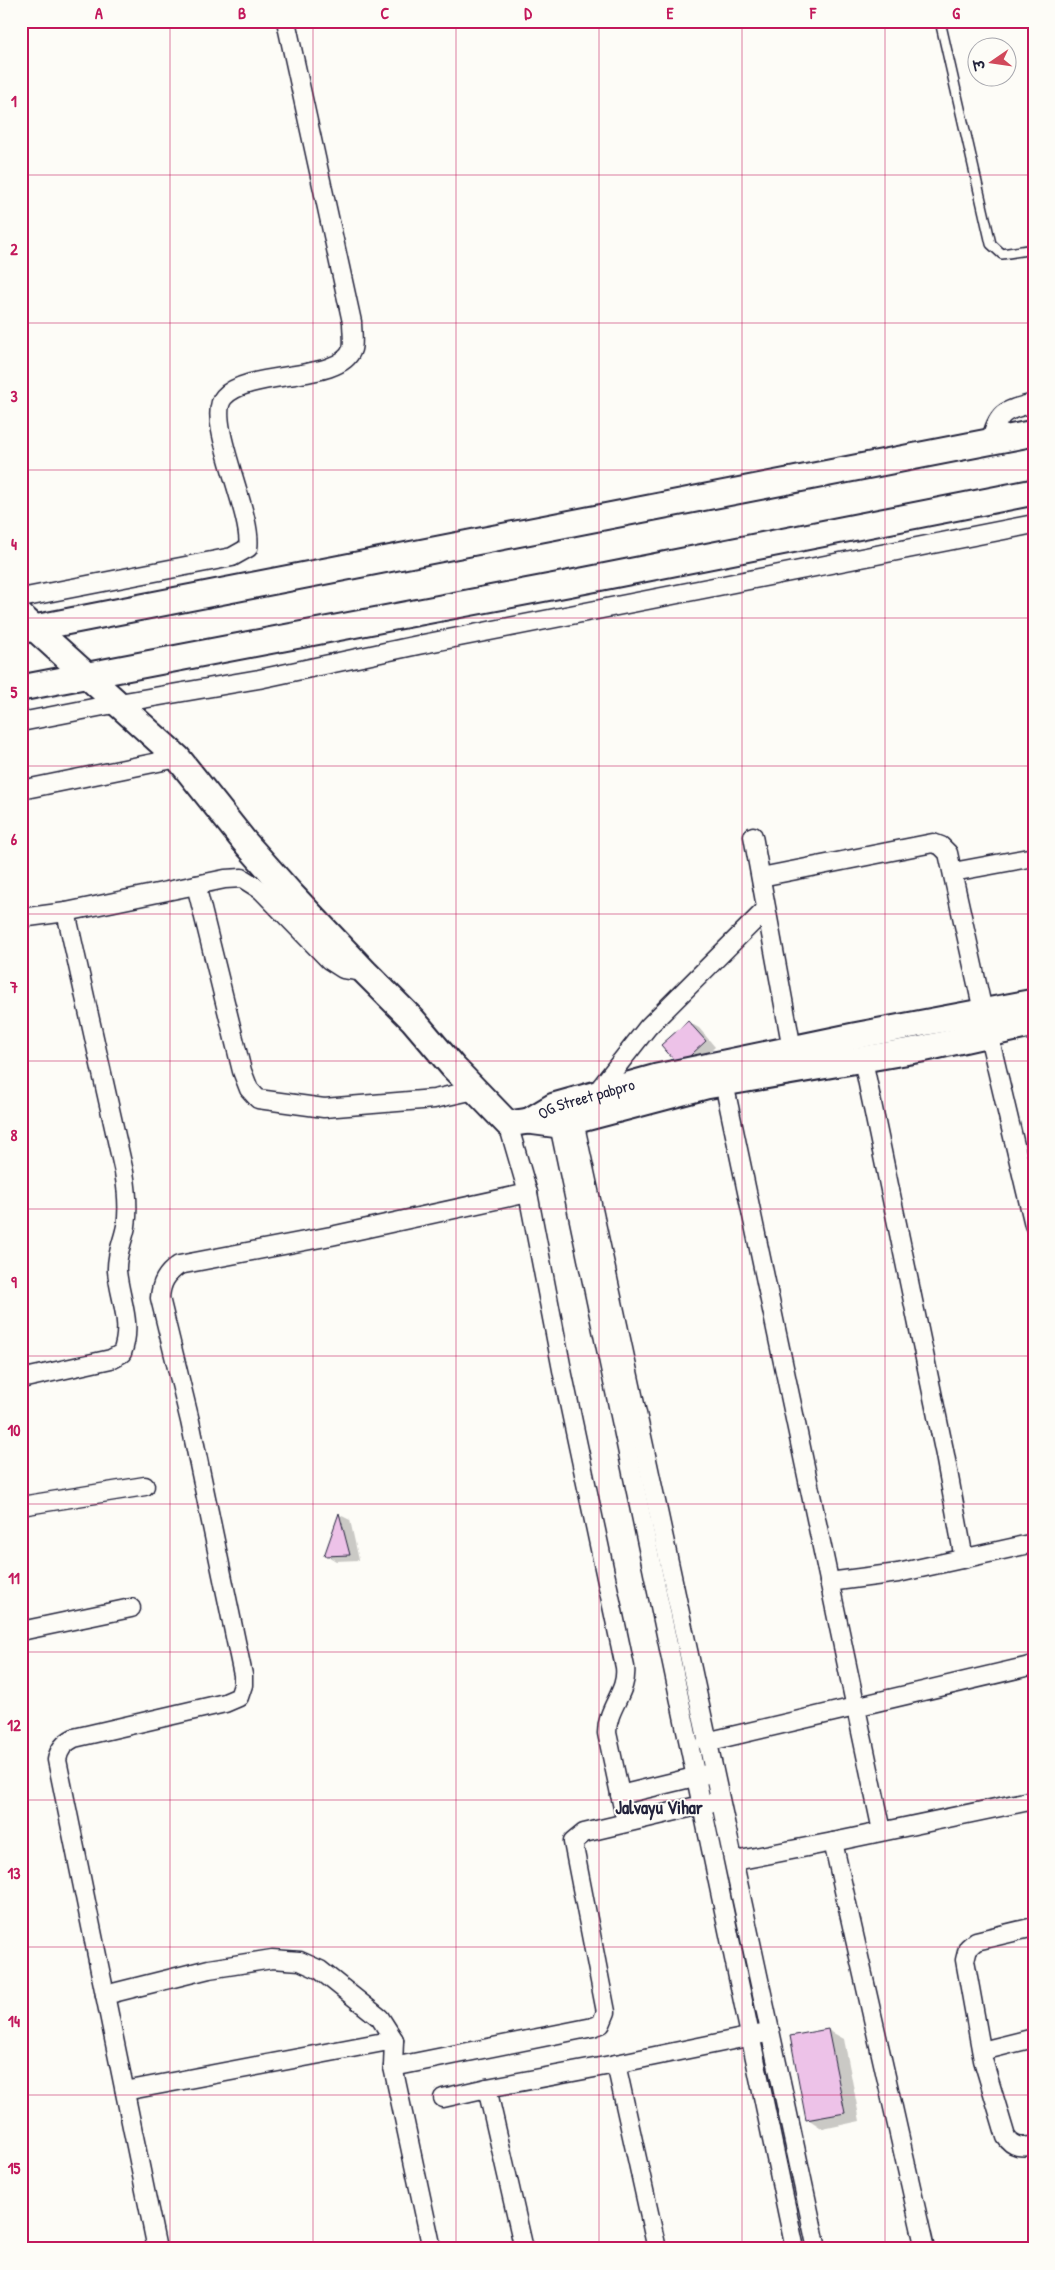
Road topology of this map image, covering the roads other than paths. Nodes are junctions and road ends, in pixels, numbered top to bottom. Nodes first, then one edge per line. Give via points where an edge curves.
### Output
1 (286, 21) edge
2 (940, 21) edge
3 (1034, 249) edge
4 (1034, 403) edge
5 (1034, 433) edge
6 (990, 442) junction
7 (1034, 492) edge
8 (1034, 524) edge
9 (21, 598) edge
10 (26, 625) edge
11 (89, 676) junction
12 (21, 688) edge
13 (119, 703) junction
14 (21, 722) edge
15 (178, 758) junction
16 (21, 790) edge
17 (753, 836) dead end
18 (1034, 857) edge
19 (953, 872) junction
20 (760, 877) junction
21 (196, 886) junction
22 (766, 909) junction
23 (66, 912) junction
24 (21, 918) edge
25 (364, 972) junction
26 (1034, 1002) edge
27 (986, 1022) junction
28 (1034, 1024) edge
29 (792, 1049) junction
30 (864, 1060) junction
31 (724, 1083) junction
32 (475, 1090) junction
33 (596, 1093) junction
34 (564, 1113) junction
35 (518, 1123) junction
36 (528, 1193) junction
37 (1034, 1225) edge
38 (21, 1379) edge
39 (145, 1486) dead end
40 (21, 1506) edge
41 (1034, 1543) edge
42 (964, 1559) junction
43 (829, 1582) junction
44 (131, 1608) dead end
45 (21, 1631) edge
46 (1034, 1665) edge
47 (856, 1707) junction
48 (706, 1742) junction
49 (705, 1775) junction
50 (620, 1795) junction
51 (719, 1800) junction
52 (1034, 1800) edge
53 (702, 1804) junction
54 (626, 1822) junction
55 (882, 1831) junction
56 (833, 1842) junction
57 (735, 1861) junction
58 (1034, 1927) edge
59 (105, 1995) junction
60 (770, 2032) junction
61 (751, 2036) junction
62 (1034, 2038) edge
63 (394, 2040) junction
64 (982, 2051) junction
65 (616, 2064) junction
66 (393, 2067) junction
67 (487, 2088) junction
68 (125, 2091) junction
69 (443, 2098) dead end
70 (1034, 2146) edge
71 (157, 2249) edge
72 (432, 2249) edge
73 (524, 2249) edge
74 (657, 2249) edge
75 (795, 2249) edge
76 (817, 2249) edge
77 (925, 2249) edge

1 - 9 street via 352,322 352,349 344,361 327,368 236,388 224,397 218,407 233,478 249,532 248,548 232,557
2 - 3 lane via 991,244 1002,254
4 - 6 street via 1002,413
5 - 6 main road
6 - 10 main road
7 - 11 main road
8 - 13 street via 260,679
10 - 11 main road
11 - 12 main road
11 - 13 main road
13 - 14 street
13 - 15 main road
15 - 16 street
15 - 25 main road via 244,841
17 - 20 street
18 - 19 street
19 - 20 street via 948,853 933,843
19 - 27 street
20 - 22 street
21 - 23 street
21 - 25 street via 242,878 261,890 329,960 343,969
21 - 32 street via 242,1071 249,1089 258,1099 324,1108 434,1099
22 - 29 street
22 - 33 street via 648,1027
23 - 24 street
23 - 38 street via 124,1172 128,1210 117,1258 117,1273 128,1327 127,1340 122,1354 111,1359
25 - 32 main road via 414,1020
26 - 27 main road, OG Street pabpro
27 - 28 main road, OG Street pabpro
27 - 29 main road, OG Street pabpro
27 - 30 main road, OG Street pabpro
27 - 37 street
29 - 33 main road, OG Street pabpro
30 - 31 main road, OG Street pabpro
30 - 42 street
31 - 34 main road, OG Street pabpro
31 - 43 street
32 - 35 main road
33 - 34 main road, OG Street pabpro
34 - 35 main road, OG Street pabpro
34 - 48 street
34 - 49 street
35 - 36 street
36 - 50 street via 625,1667 624,1685 607,1719
36 - 59 street via 179,1265 169,1272 161,1285 160,1298 190,1421 244,1675 239,1697 225,1703 74,1738 66,1741 59,1751 57,1760
39 - 40 street
41 - 42 street
42 - 43 street via 898,1573
43 - 47 street
44 - 45 street
46 - 47 street
47 - 48 street
47 - 55 street
48 - 49 street
49 - 50 street
49 - 51 street
49 - 53 street
50 - 54 street
51 - 53 street
51 - 57 street
52 - 55 street
53 - 54 street
53 - 61 street
54 - 66 street via 584,1832 573,1842 606,2012 601,2024
55 - 56 street
56 - 57 street
56 - 77 street
57 - 60 street
58 - 64 street via 976,1941 968,1948 965,1960
59 - 63 street via 209,1970 272,1959 300,1961 320,1970 380,2018
59 - 68 street
60 - 61 street
60 - 76 street
61 - 65 street
61 - 75 street
62 - 64 street
63 - 66 street
63 - 68 street
64 - 70 street via 1006,2137 1020,2148
65 - 67 street
65 - 74 street
66 - 72 street
67 - 69 street
67 - 73 street
68 - 71 street

